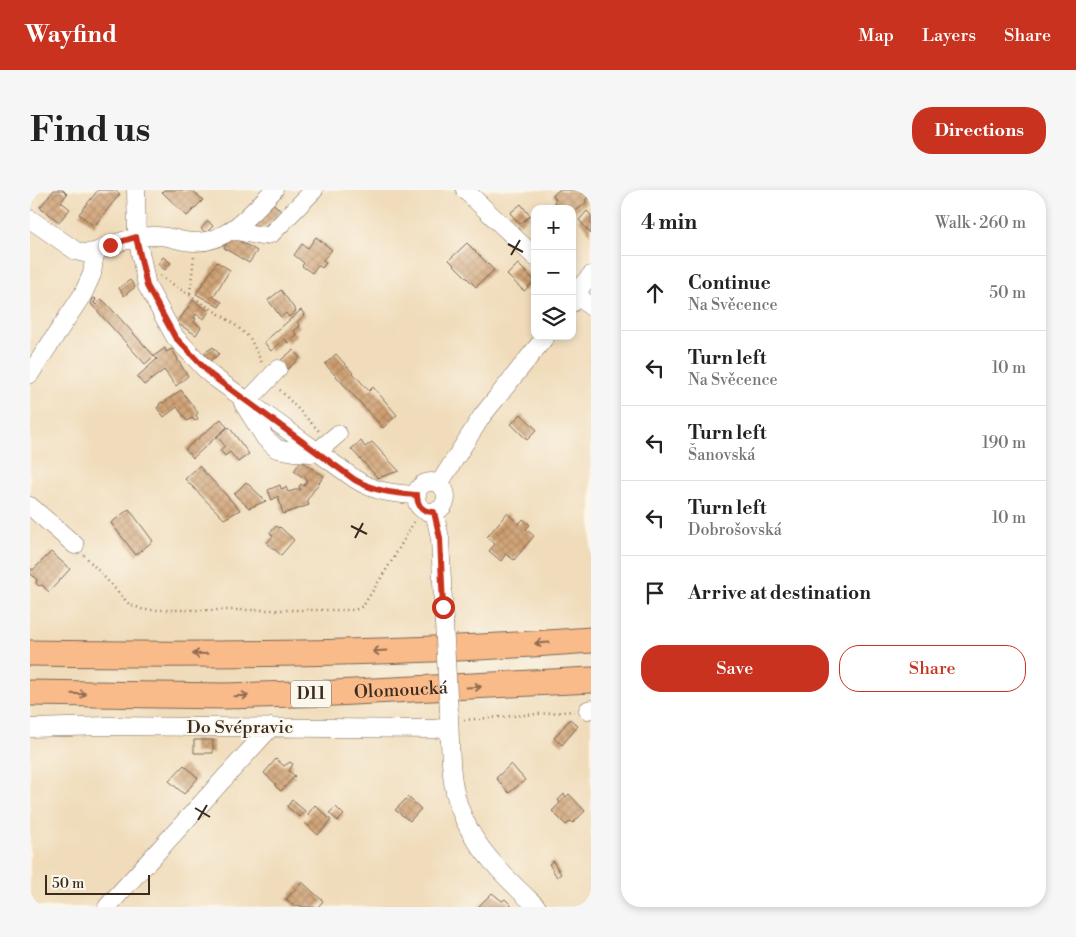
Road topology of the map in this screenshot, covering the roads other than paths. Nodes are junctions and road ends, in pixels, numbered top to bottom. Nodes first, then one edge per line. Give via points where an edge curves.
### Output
1 (136, 190) edge
2 (274, 190) edge
3 (314, 190) edge
4 (465, 190) edge
5 (30, 219) edge
6 (232, 230) junction
7 (136, 237) junction
8 (95, 252) junction
9 (531, 253) edge
10 (591, 275) edge
11 (575, 295) edge
12 (576, 297) edge
13 (591, 307) edge
14 (543, 340) edge
15 (30, 374) edge
16 (274, 374) road end
17 (243, 399) junction
18 (439, 484) junction
19 (417, 495) junction
20 (30, 506) edge
21 (434, 512) junction
22 (75, 546) road end
23 (591, 640) edge
24 (30, 653) edge
25 (591, 680) edge
26 (30, 693) edge
27 (449, 719) junction
28 (270, 727) junction
29 (30, 728) edge
30 (107, 907) edge
31 (536, 907) edge

1 - 7 street
2 - 6 street
3 - 6 street via 270,234 261,236
4 - 9 street
5 - 8 street via 76,251
6 - 7 street via 210,240 196,242 159,236
7 - 8 street
7 - 17 street via 147,286 175,337 211,375
8 - 15 street via 92,274 83,294
10 - 11 street
12 - 13 street
14 - 18 street via 482,416
16 - 17 street
17 - 19 street via 265,438 277,449 311,453 328,442 364,485 386,493
18 - 19 street via 426,483
18 - 21 street via 446,492 446,499
19 - 21 street via 422,509
20 - 22 street
21 - 27 street, bridge via 440,538
23 -> 24 highway via 331,653
26 -> 25 highway, Olomoucká / D11 via 224,696
27 - 28 street, Do Svépravic via 434,729
27 - 31 street via 452,775 462,816 489,859
28 - 29 street, Do Svépravic
28 - 30 street

